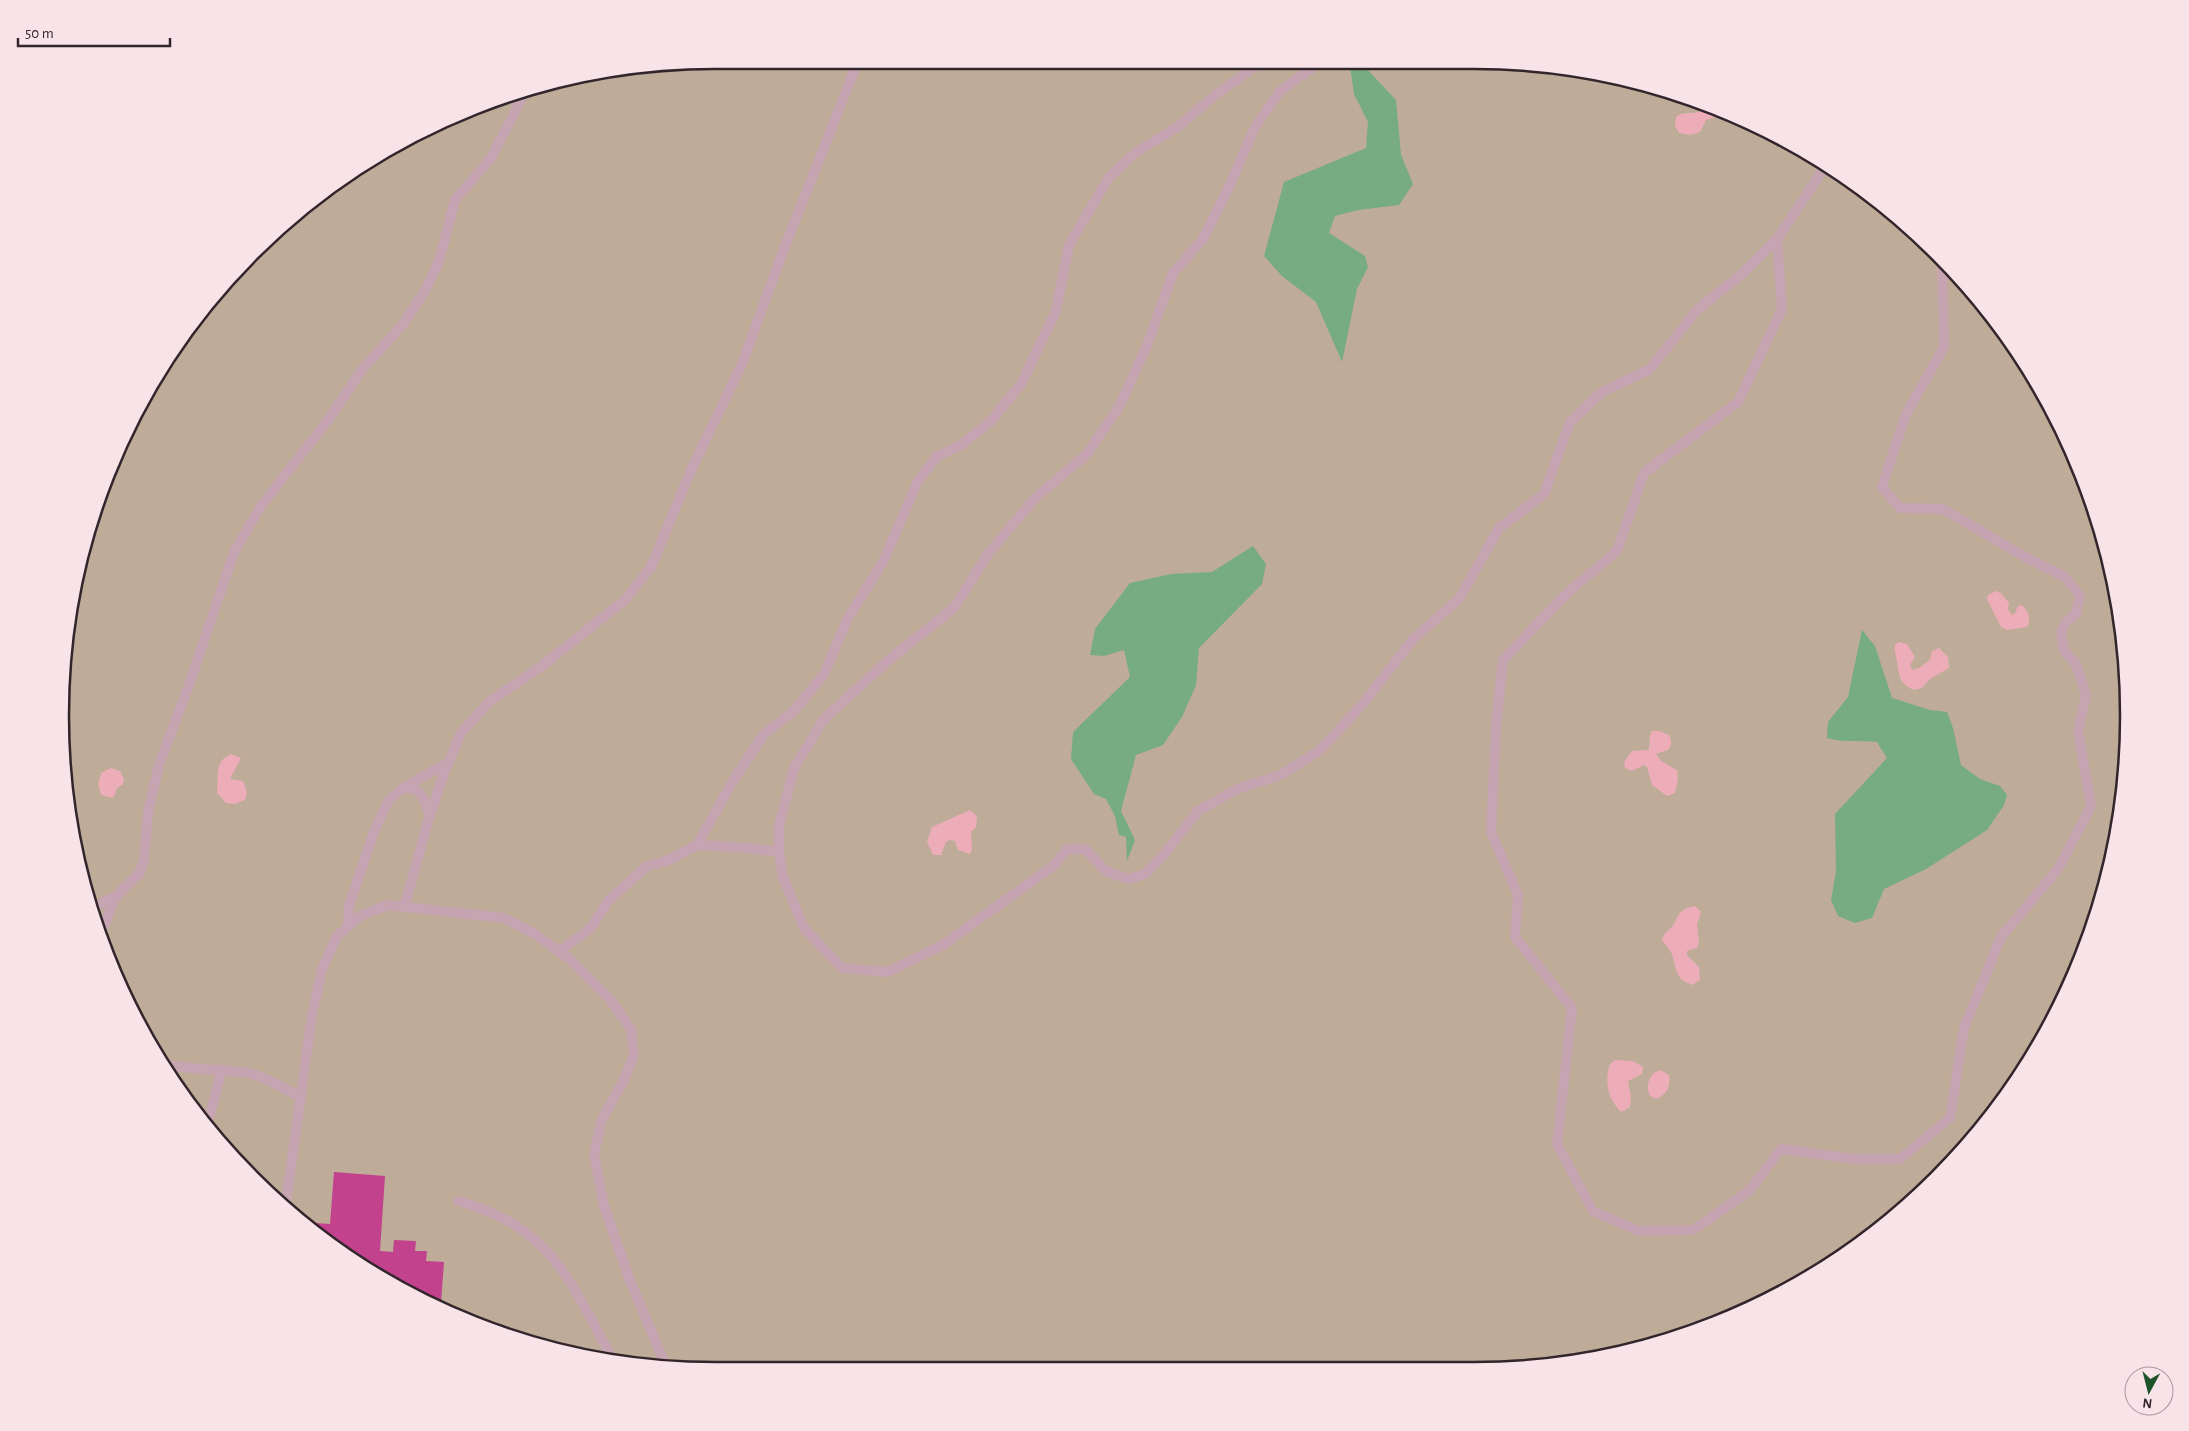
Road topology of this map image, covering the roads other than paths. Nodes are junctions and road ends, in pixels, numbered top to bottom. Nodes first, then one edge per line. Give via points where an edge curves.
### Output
1 (855, 69) edge
2 (1251, 69) edge
3 (1311, 69) edge
4 (521, 99) edge
5 (1822, 171) edge
6 (1777, 239) junction
7 (1942, 270) edge
8 (448, 762) junction
9 (403, 788) junction
10 (430, 816) junction
11 (697, 845) junction
12 (779, 852) junction
13 (118, 894) junction
14 (98, 905) edge
15 (405, 905) junction
16 (104, 926) edge
17 (348, 926) junction
18 (559, 951) junction
19 (172, 1066) edge
20 (222, 1069) junction
21 (300, 1097) junction
22 (209, 1118) edge
23 (286, 1200) edge
24 (458, 1201) dead end
25 (610, 1354) edge
26 (664, 1360) edge

1 - 8 lane via 742,364 692,468 651,567 624,600 543,665 489,702 460,733
2 - 11 lane via 1178,126 1135,152 1108,177 1069,245 1056,312 1021,384 991,422 961,445 936,457 917,483 883,562 848,618 824,674 795,710 764,734
3 - 12 lane via 1280,91 1255,127 1204,239 1173,273 1147,345 1120,405 1086,455 1036,498 988,554 954,608 891,658 824,719 794,768 780,826
4 - 13 lane via 491,158 455,200 439,261 426,289 403,324 361,371 262,506 234,552 159,765 148,812 144,860 139,874
5 - 6 lane
6 - 7 lane via 1782,309 1738,402 1644,473 1617,551 1566,594 1503,660 1491,832 1518,895 1515,937 1572,1008 1557,1144 1593,1211 1639,1231 1693,1230 1749,1191 1781,1149 1854,1159 1900,1159 1950,1118 1964,1028 2000,937 2058,868 2091,806 2078,731 2086,695 2076,664 2064,651 2062,632 2066,622 2076,614 2080,596 2065,577 1943,509 1900,508 1882,487 1906,414 1944,347
6 - 12 lane via 1742,274 1698,309 1650,369 1602,392 1570,422 1544,494 1499,528 1459,599 1414,638 1362,706 1320,750 1281,774 1236,789 1198,812 1145,874 1128,879 1106,871 1085,849 1067,850 1053,866 943,945 887,972 842,968 804,928 783,877
8 - 9 lane
8 - 10 lane
9 - 10 lane via 415,788 423,797
9 - 17 lane via 389,800 375,829 349,906
10 - 15 lane
11 - 12 lane
11 - 18 lane via 669,860 648,866 609,900 590,929
13 - 14 lane
13 - 16 lane
15 - 17 lane via 388,905 360,916
15 - 18 lane via 504,918
17 - 21 lane via 337,936 322,969
18 - 26 lane via 609,998 632,1029 634,1055 602,1119 594,1154 604,1206 629,1278
19 - 20 lane
20 - 21 lane via 250,1073
20 - 22 lane
21 - 23 lane
24 - 25 lane via 481,1207 510,1222 533,1236 554,1257 572,1282

